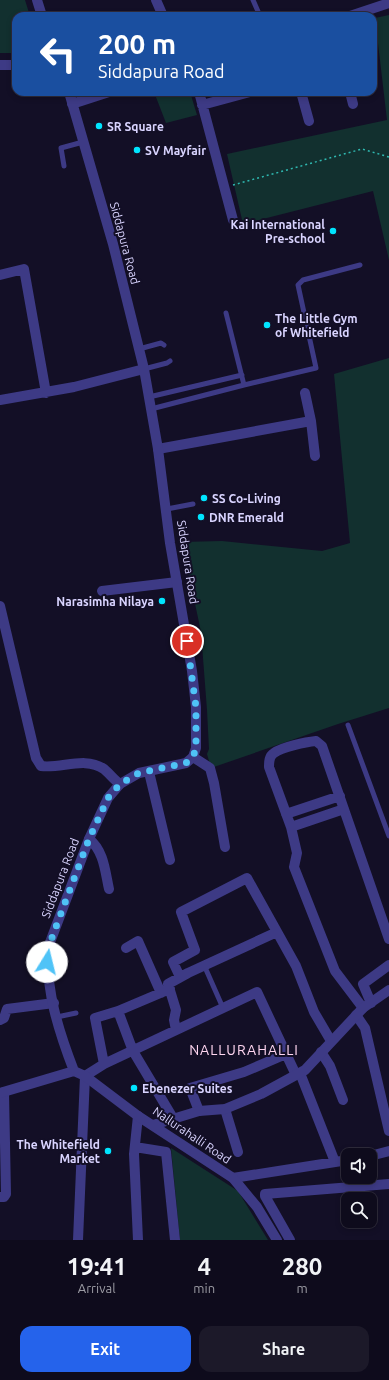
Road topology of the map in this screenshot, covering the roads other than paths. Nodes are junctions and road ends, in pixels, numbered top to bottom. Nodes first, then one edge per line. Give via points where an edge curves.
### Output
1 (37, 0) edge
2 (156, 0) edge
3 (253, 0) edge
4 (389, 3) edge
5 (41, 12) edge
6 (161, 12) edge
7 (258, 12) edge
8 (362, 12) edge
9 (0, 65) edge
10 (12, 65) edge
11 (69, 96) edge
12 (97, 96) edge
13 (200, 96) edge
14 (235, 96) edge
15 (302, 96) edge
16 (351, 96) edge
17 (72, 104) junction
18 (353, 104) dead end
19 (202, 105) junction
20 (309, 121) dead end
21 (83, 142) junction
22 (64, 166) dead end
23 (232, 220) dead end
24 (360, 265) dead end
25 (0, 275) edge
26 (226, 313) dead end
27 (164, 345) dead end
28 (139, 349) junction
29 (170, 361) dead end
30 (144, 369) junction
31 (242, 375) junction
32 (244, 385) junction
33 (46, 392) junction
34 (305, 393) dead end
35 (149, 397) junction
36 (0, 400) edge
37 (151, 409) junction
38 (311, 421) junction
39 (158, 449) junction
40 (316, 456) dead end
41 (193, 504) dead end
42 (167, 509) junction
43 (177, 582) junction
44 (102, 591) dead end
45 (0, 606) edge
46 (348, 725) dead end
47 (193, 757) junction
48 (149, 772) junction
49 (120, 784) junction
50 (340, 796) junction
51 (344, 809) junction
52 (286, 814) junction
53 (291, 827) junction
54 (389, 836) edge
55 (89, 839) junction
56 (225, 847) dead end
57 (170, 860) dead end
58 (109, 889) dead end
59 (277, 932) junction
60 (389, 939) edge
61 (126, 948) dead end
62 (204, 965) junction
63 (389, 965) edge
64 (180, 977) junction
65 (389, 990) edge
66 (166, 991) junction
67 (54, 1003) junction
68 (223, 1008) junction
69 (364, 1009) junction
70 (118, 1011) junction
71 (76, 1013) dead end
72 (57, 1017) junction
73 (0, 1020) edge
74 (176, 1030) junction
75 (331, 1041) junction
76 (133, 1051) junction
77 (321, 1052) junction
78 (286, 1054) junction
79 (104, 1064) junction
80 (74, 1071) junction
81 (298, 1074) junction
82 (85, 1076) junction
83 (2, 1093) edge
84 (343, 1100) dead end
85 (225, 1110) junction
86 (199, 1112) junction
87 (138, 1116) junction
88 (173, 1118) junction
89 (153, 1125) junction
90 (389, 1131) edge
91 (135, 1147) junction
92 (389, 1151) edge
93 (238, 1152) dead end
94 (377, 1154) edge
95 (341, 1161) edge
96 (335, 1162) junction
97 (233, 1178) junction
98 (389, 1184) edge
99 (0, 1197) edge
100 (268, 1202) junction
101 (258, 1207) junction
102 (78, 1240) edge
103 (138, 1240) edge
104 (175, 1240) edge
105 (277, 1240) edge
106 (290, 1240) edge

1 - 5 street
2 - 6 street
3 - 7 lane
4 - 8 street
9 - 10 street
11 - 17 street, Siddapura Road
12 - 17 street
13 - 19 street
14 - 19 street
15 - 20 street
16 - 18 street
17 - 21 street, Siddapura Road
19 - 23 street
21 - 22 lane via 61,148
21 - 28 street, Siddapura Road
24 - 32 lane via 303,280 298,285 316,368
25 - 33 street via 24,269
26 - 31 lane
27 - 28 lane via 161,343
28 - 30 street, Siddapura Road
29 - 30 lane
30 - 33 street
30 - 35 street, Siddapura Road
31 - 32 lane
31 - 35 lane
32 - 37 lane
33 - 36 street
34 - 38 street
35 - 37 street, Siddapura Road
37 - 39 street, Siddapura Road
38 - 39 street
38 - 40 street
39 - 42 street, Siddapura Road
41 - 42 lane
42 - 43 street, Siddapura Road
43 - 44 street
43 - 47 street, Siddapura Road via 196,707 196,748
45 - 49 street via 36,758 41,766 94,764 104,769
46 - 54 lane
47 - 48 street, Siddapura Road via 186,763
47 - 56 street via 210,768
48 - 49 street, Siddapura Road via 139,773
48 - 57 street
49 - 55 street, Siddapura Road via 108,798
50 - 51 street
50 - 52 street
50 - 52 street via 322,746 316,741 273,753 269,758 269,767
51 - 53 street
51 - 60 street
52 - 53 street
53 - 69 street via 297,853 294,867 335,971
55 - 58 street via 97,845 100,852
55 - 67 street, Siddapura Road via 49,946 48,979
59 - 62 street
59 - 64 street via 247,878 181,912 195,950 173,962
59 - 75 street via 299,970 314,1012
61 - 66 street via 138,941
62 - 64 street
62 - 68 lane
63 - 69 street via 363,984
64 - 66 street via 168,984
65 - 69 street
66 - 70 street
66 - 74 street via 176,1010
67 - 72 street, Siddapura Road
67 - 73 street via 7,1009 4,1018
68 - 74 street
68 - 78 street via 257,992
69 - 75 street
69 - 90 street via 365,1028
70 - 76 street
70 - 79 street via 95,1018
71 - 72 lane
72 - 80 street, Siddapura Road
74 - 76 street
75 - 77 street
76 - 79 street
76 - 88 street
77 - 81 street
77 - 84 street via 330,1066
78 - 81 street
78 - 86 street via 244,1072 190,1088
79 - 82 street
80 - 82 street, Nallurahalli Road
80 - 83 street
81 - 85 street
81 - 96 street
82 - 87 street, Nallurahalli Road
82 - 102 street
83 - 99 street via 6,1194
85 - 86 street
85 - 93 street
86 - 88 street
87 - 89 street, Nallurahalli Road
87 - 91 street
88 - 89 street
89 - 97 street, Nallurahalli Road
91 - 103 street
91 - 104 street via 166,1152
92 - 94 street
95 - 96 street
96 - 97 street
97 - 101 street, Nallurahalli Road
98 - 100 street via 269,1193 265,1195
100 - 101 street
100 - 106 street
101 - 105 street, Nallurahalli Road

